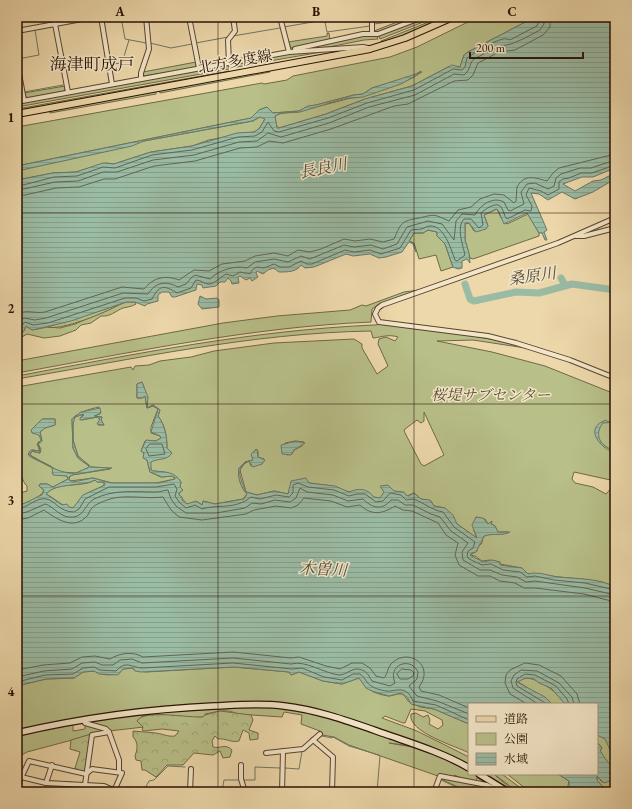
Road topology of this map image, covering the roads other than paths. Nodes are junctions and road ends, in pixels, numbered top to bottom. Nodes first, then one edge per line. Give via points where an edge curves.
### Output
1 (94, 17) edge
2 (101, 17) edge
3 (146, 17) edge
4 (189, 17) edge
5 (233, 17) edge
6 (280, 17) edge
7 (372, 17) edge
8 (423, 17) edge
9 (453, 17) edge
10 (55, 24) junction
11 (17, 31) edge
12 (372, 34) junction
13 (370, 49) junction
14 (289, 52) junction
15 (17, 63) edge
16 (229, 63) junction
17 (199, 68) junction
18 (141, 79) junction
19 (112, 84) junction
20 (68, 92) junction
21 (24, 100) junction
22 (17, 102) edge
23 (17, 114) edge
24 (615, 218) edge
25 (615, 228) edge
26 (574, 236) junction
27 (604, 373) junction
28 (615, 374) edge
29 (615, 378) edge
30 (83, 720) junction
31 (109, 732) junction
32 (17, 733) edge
33 (320, 734) dead end
34 (313, 740) junction
35 (283, 751) junction
36 (266, 754) dead end
37 (52, 765) junction
38 (241, 765) dead end
39 (468, 768) edge
40 (191, 769) dead end
41 (119, 772) junction
42 (86, 774) junction
43 (481, 775) edge
44 (20, 776) edge
45 (46, 783) junction
46 (85, 785) junction
47 (17, 790) edge
48 (81, 792) edge
49 (116, 792) edge
50 (190, 792) edge
51 (245, 792) edge
52 (282, 792) edge
53 (332, 792) edge
54 (434, 792) edge
55 (501, 792) edge
56 (508, 792) edge

1 - 10 street
2 - 19 street
3 - 18 street via 149,49
4 - 17 street
5 - 16 street via 235,31 228,40
6 - 14 street
7 - 12 street
8 - 12 street
9 - 13 main road, 北方多度線 via 405,38
10 - 11 street
10 - 20 street
12 - 14 street via 297,48
13 - 14 street via 362,47
13 - 23 main road, 北方多度線
14 - 16 street
15 - 21 street
16 - 17 street
17 - 18 street
18 - 19 street
19 - 20 street
20 - 21 street
21 - 22 street
24 - 26 street
25 - 26 street
26 - 27 street via 388,302 378,308 376,317 379,322 488,336 552,353
27 - 28 street
27 - 29 street
30 - 31 street via 85,723 106,728
30 - 32 street
30 - 39 street via 179,708 284,706 305,709 360,725
31 - 41 street via 119,760
31 - 42 street via 92,735
33 - 34 street
34 - 35 street via 303,748
34 - 53 street via 333,757
35 - 36 street
35 - 52 street
37 - 42 street
37 - 44 street via 29,760
37 - 45 street
38 - 51 street via 241,779
40 - 50 street
41 - 42 street via 92,770
41 - 49 street via 122,773
42 - 46 street
43 - 56 street
44 - 45 street
44 - 47 street
45 - 46 street
46 - 48 street
46 - 49 street via 104,786
54 - 55 street via 440,776 487,786

